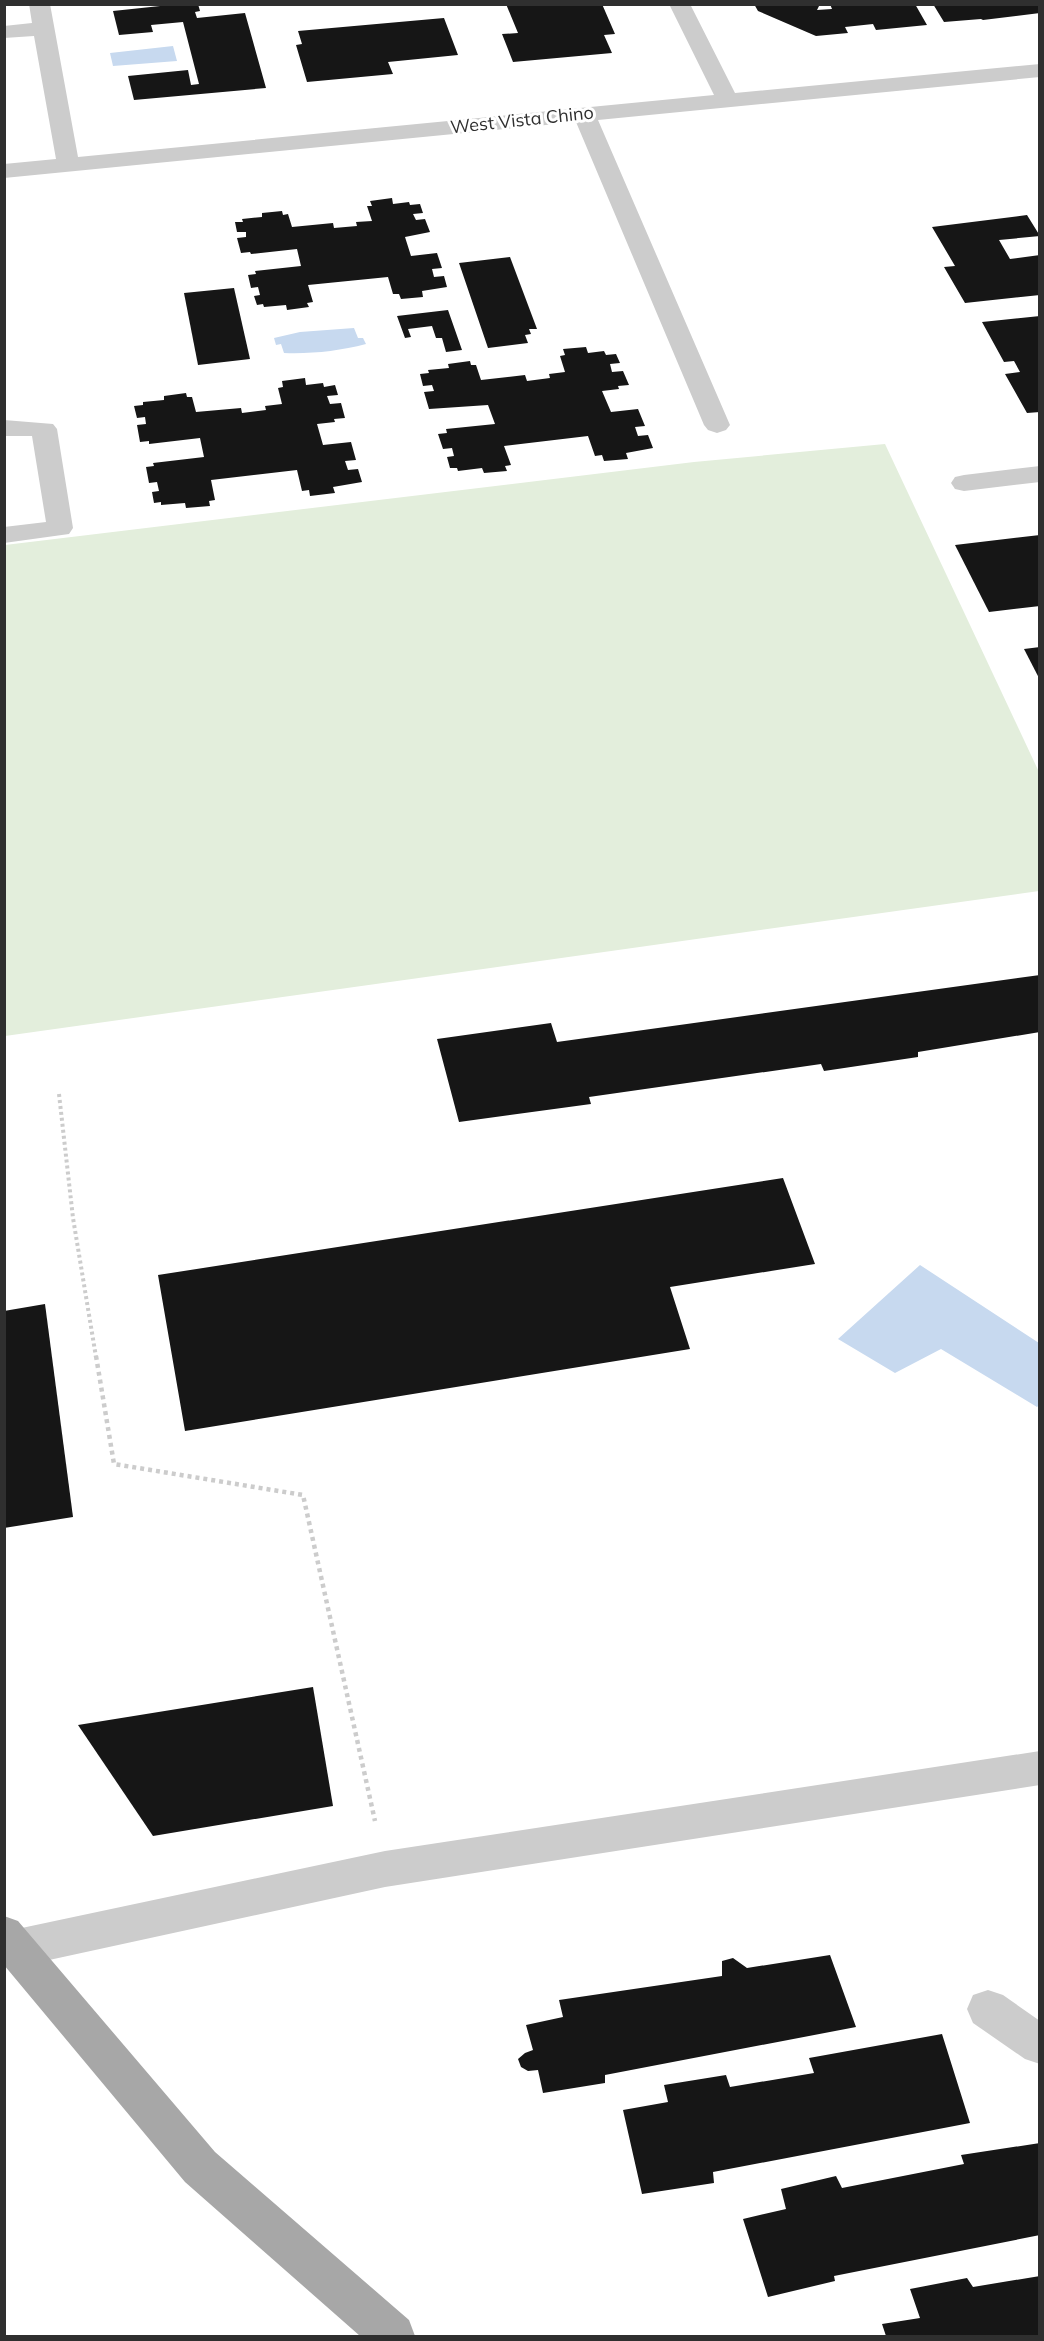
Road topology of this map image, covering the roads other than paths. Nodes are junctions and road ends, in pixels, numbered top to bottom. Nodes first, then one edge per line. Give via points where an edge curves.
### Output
1 (39, 4) edge
2 (679, 4) edge
3 (43, 29) junction
4 (4, 32) edge
5 (1040, 70) edge
6 (727, 100) junction
7 (584, 114) junction
8 (68, 165) junction
9 (4, 171) edge
10 (717, 425) dead end
11 (4, 428) edge
12 (1040, 474) edge
13 (964, 483) dead end
14 (4, 535) edge
15 (1040, 1768) edge
16 (10, 1941) edge
17 (988, 2009) dead end
18 (1040, 2045) edge
19 (393, 2337) edge

1 - 3 street
2 - 6 street
3 - 4 street
3 - 8 street
5 - 6 street, West Vista Chino
6 - 7 street, West Vista Chino
7 - 8 street, West Vista Chino
7 - 10 street
8 - 9 street, West Vista Chino
11 - 14 street via 44,429 60,528
12 - 13 street
15 - 16 street via 385,1869
16 - 19 main road via 200,2167
17 - 18 street

